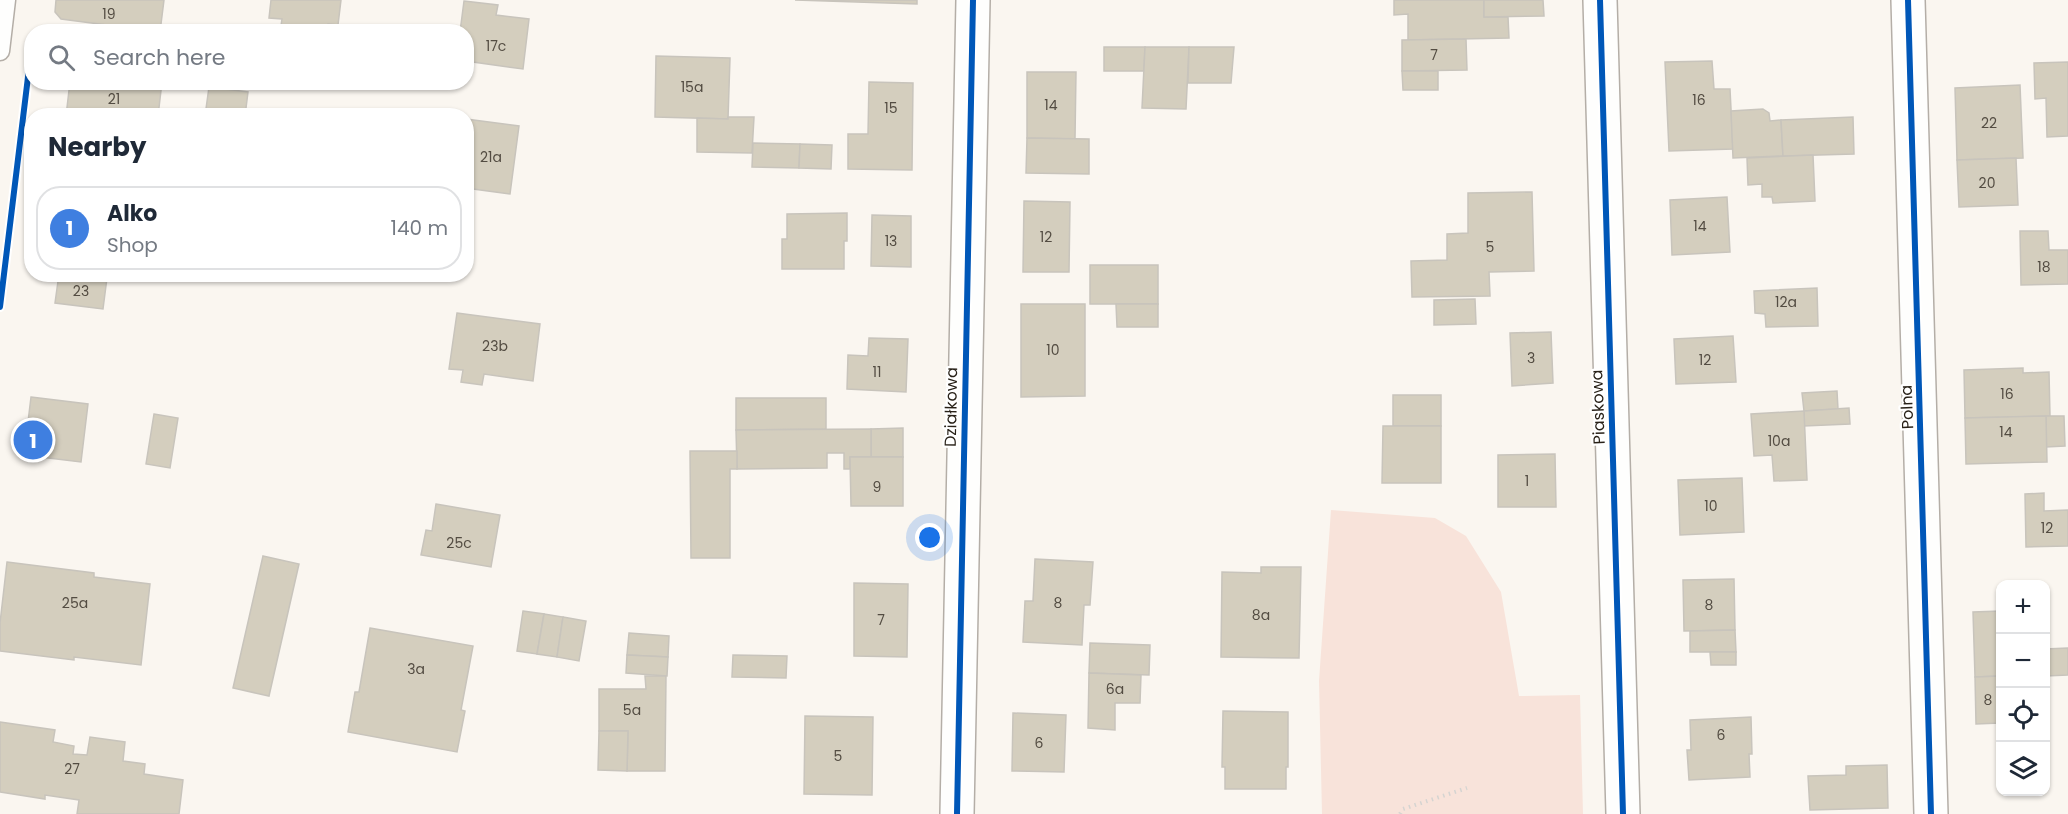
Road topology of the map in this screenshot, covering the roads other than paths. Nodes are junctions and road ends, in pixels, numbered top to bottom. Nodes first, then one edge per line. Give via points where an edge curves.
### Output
1 (6, 0) edge
2 (973, 0) edge
3 (1600, 0) edge
4 (1908, 0) edge
5 (0, 51) edge
6 (957, 814) edge
7 (1623, 814) edge
8 (1931, 814) edge

1 - 5 lane
2 - 6 street, Działkowa
3 - 7 street, Piaskowa
4 - 8 street, Polna

